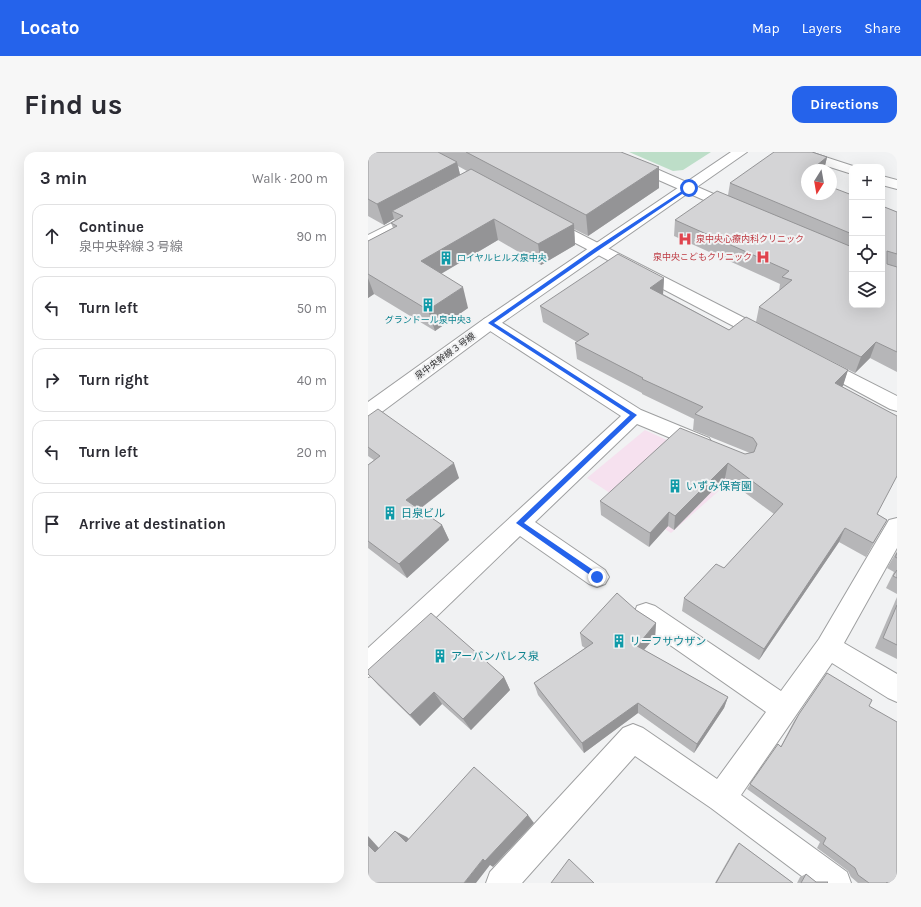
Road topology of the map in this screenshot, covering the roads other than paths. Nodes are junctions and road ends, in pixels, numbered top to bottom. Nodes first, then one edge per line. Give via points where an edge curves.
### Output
1 (607, 152) edge
2 (740, 152) edge
3 (797, 152) edge
4 (849, 169) edge
5 (885, 181) edge
6 (897, 186) edge
7 (689, 188) junction
8 (435, 205) edge
9 (751, 215) edge
10 (538, 217) edge
11 (368, 241) edge
12 (597, 249) junction
13 (490, 323) junction
14 (779, 343) edge
15 (807, 357) edge
16 (897, 404) edge
17 (368, 412) edge
18 (634, 415) junction
19 (720, 451) edge
20 (519, 523) junction
21 (897, 527) edge
22 (597, 577) dead end
23 (646, 614) dead end
24 (828, 647) junction
25 (368, 665) edge
26 (897, 689) edge
27 (784, 709) junction
28 (721, 798) junction
29 (501, 883) edge
30 (836, 883) edge

1 - 7 street
2 - 7 street, 泉中央幹線３号線
3 - 4 street
5 - 6 street
7 - 9 street
7 - 12 street, 泉中央幹線３号線
8 - 11 street
10 - 12 street
12 - 13 street, 泉中央幹線３号線
12 - 14 street
13 - 17 street, 泉中央幹線３号線
13 - 18 street
15 - 16 street
18 - 19 street
18 - 20 street
20 - 22 street
20 - 25 street
21 - 24 street
23 - 27 street
24 - 26 street
24 - 27 street
27 - 28 street
28 - 29 street via 633,738
28 - 30 street

